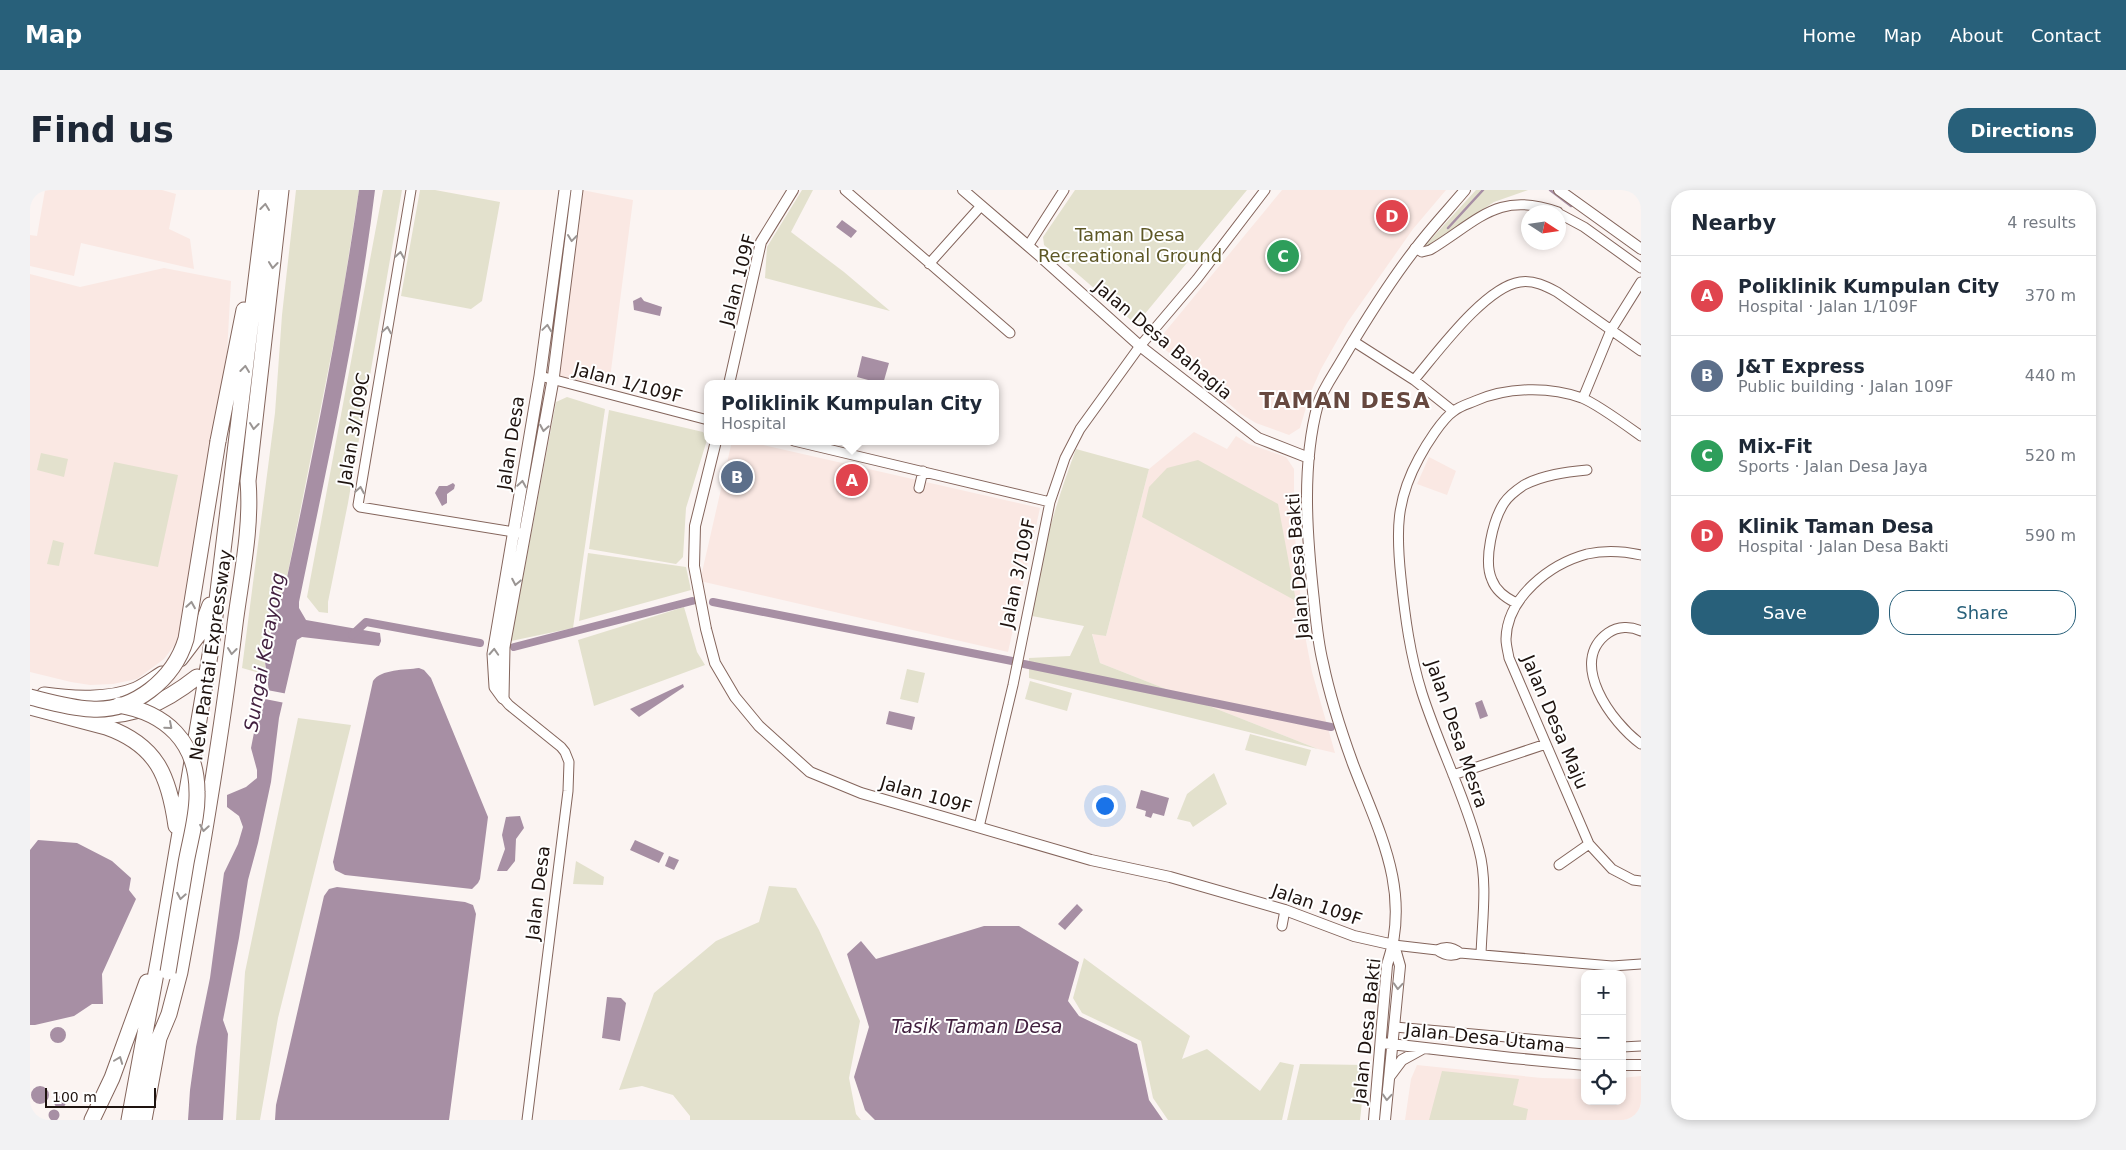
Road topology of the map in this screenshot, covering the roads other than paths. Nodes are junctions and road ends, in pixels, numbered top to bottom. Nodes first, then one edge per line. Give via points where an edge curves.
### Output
1 (267, 190) edge
2 (281, 190) edge
3 (411, 190) edge
4 (564, 190) edge
5 (577, 190) edge
6 (793, 190) edge
7 (845, 190) edge
8 (963, 190) edge
9 (1064, 190) edge
10 (1265, 190) edge
11 (1465, 190) edge
12 (1559, 190) edge
13 (1529, 205) edge
14 (980, 207) junction
15 (1566, 217) edge
16 (1028, 246) junction
17 (1415, 248) junction
18 (1641, 249) edge
19 (929, 264) junction
20 (1641, 268) edge
21 (1641, 282) edge
22 (254, 290) junction
23 (1611, 330) junction
24 (1010, 333) dead end
25 (1353, 341) junction
26 (1140, 346) junction
27 (1641, 351) edge
28 (540, 376) junction
29 (553, 380) junction
30 (730, 380) edge
31 (1414, 380) junction
32 (1583, 398) junction
33 (1453, 411) junction
34 (704, 419) edge
35 (1641, 436) edge
36 (715, 445) edge
37 (811, 445) edge
38 (1309, 458) junction
39 (1587, 470) dead end
40 (923, 472) junction
41 (248, 480) junction
42 (919, 488) dead end
43 (1050, 502) junction
44 (520, 533) junction
45 (226, 539) junction
46 (1641, 555) edge
47 (1516, 603) junction
48 (1641, 631) edge
49 (221, 637) dead end
50 (197, 677) dead end
51 (30, 692) edge
52 (30, 697) edge
53 (503, 698) joint
54 (73, 699) junction
55 (30, 707) edge
56 (55, 712) junction
57 (1546, 744) junction
58 (1641, 744) edge
59 (1453, 775) junction
60 (979, 827) junction
61 (178, 840) junction
62 (1589, 844) junction
63 (1559, 865) dead end
64 (1641, 881) edge
65 (1285, 910) junction
66 (1282, 926) dead end
67 (1394, 945) junction
68 (1481, 955) junction
69 (159, 956) junction
70 (1641, 964) edge
71 (1395, 1027) junction
72 (159, 1038) junction
73 (1382, 1043) junction
74 (1581, 1044) edge
75 (1393, 1045) junction
76 (1641, 1046) edge
77 (1626, 1047) edge
78 (1423, 1048) junction
79 (1581, 1065) edge
80 (1626, 1065) edge
81 (1641, 1065) edge
82 (1388, 1080) junction
83 (92, 1120) edge
84 (129, 1120) edge
85 (144, 1120) edge
86 (527, 1120) edge
87 (1374, 1120) edge
88 (1385, 1120) edge

22 -> 1 highway, New Pantai Expressway
2 -> 41 highway, New Pantai Expressway
44 -> 3 street, Jalan 3/109C via 360,508 358,503
28 -> 4 main road, Jalan Desa
5 -> 29 main road, Jalan Desa
6 - 30 street, Jalan 109F via 761,242
7 - 19 street
8 - 14 street, Jalan Desa Bahagia
9 - 16 street
10 - 26 street, Jalan 3/109F via 1197,279
11 - 17 street, Jalan Desa Bakti
12 - 18 street
13 - 17 street via 1506,204 1490,210 1430,250 1422,252
14 - 16 street, Jalan Desa Bahagia
14 - 19 street
15 - 20 street
16 - 26 street, Jalan Desa Bahagia
17 - 25 street, Jalan Desa Bakti
19 - 24 street
21 - 23 street
45 -> 22 highway, New Pantai Expressway
52 -> 22 highway, bridge via 70,706 108,709 129,702 154,687 176,662 186,639 240,326
23 - 27 street
23 - 31 street via 1557,292 1543,285 1522,282 1500,290 1483,303
23 - 32 street
25 - 31 street
25 - 38 street, Jalan Desa Bakti via 1318,403
26 - 38 street, Jalan Desa Bahagia via 1258,438
26 - 43 street, Jalan 3/109F via 1080,429 1065,458
28 - 29 street, Jalan 1/109F
44 -> 28 main road, Jalan Desa
29 - 34 street, Jalan 1/109F
29 -> 44 main road, Jalan Desa
31 - 33 street
32 - 33 street, Jalan Desa Mesra via 1547,390 1511,391 1480,399
32 - 35 street, Jalan Desa Mesra
33 - 59 street, Jalan Desa Mesra via 1428,441 1409,477 1398,527 1411,652 1422,693
36 - 60 street, Jalan 109F via 694,526 694,566 715,663 735,697 759,726 810,772 861,793
37 - 40 street
38 - 67 street, Jalan Desa Bakti via 1307,514 1311,577 1323,664 1346,743 1390,863 1397,906
39 - 47 street via 1558,473 1524,486 1504,502 1494,527 1489,568 1497,589
40 - 42 street
40 - 43 street
41 - 49 highway via 242,496
41 -> 72 highway, New Pantai Expressway via 250,498 245,546 224,704 180,972
43 - 60 street, Jalan 3/109F
44 - 53 main road, Jalan Desa via 493,654 495,687
45 - 54 highway via 206,619 178,661 136,690
45 - 61 highway, New Pantai Expressway via 211,649
46 - 47 street, Jalan Desa Maju via 1607,551 1570,560 1529,588
47 - 57 street, Jalan Desa Maju via 1506,638 1509,658
48 - 58 street via 1623,627 1610,631 1599,641 1591,665 1609,711
50 - 56 highway via 158,704 132,712 106,716
51 - 54 highway
53 - 86 street, Jalan Desa via 561,747 569,762 557,889
54 -> 72 highway, bridge via 136,708 153,715 180,737 192,761 197,803
55 - 56 highway
56 - 61 highway via 118,732 148,752 170,790
57 - 59 street
57 - 62 street, Jalan Desa Maju
59 - 68 street, Jalan Desa Mesra via 1480,852 1484,878
60 - 65 street, Jalan 109F via 1091,860 1170,877
61 - 69 highway, New Pantai Expressway
62 - 63 street
62 - 64 street, Jalan Desa Maju via 1612,869
65 - 66 street
65 - 67 street, Jalan 109F via 1354,936
67 - 68 street via 1437,950 1454,956 1460,953
67 -> 71 street, Jalan Desa Bakti via 1400,966
67 - 73 street, Jalan Desa Bakti via 1387,965
68 - 70 street via 1612,966
83 -> 69 highway via 112,1078
69 - 84 highway
71 - 74 street
71 - 75 street, Jalan Desa Bakti
72 - 85 highway, New Pantai Expressway
73 - 75 street, Jalan Desa Utama
73 - 87 street, Jalan Desa Bakti
75 - 78 street, Jalan Desa Utama
75 - 82 street, Jalan Desa Bakti
76 - 77 street
78 - 79 street, Jalan Desa Utama
78 - 82 street via 1402,1060
80 - 81 street
82 -> 88 street, Jalan Desa Bakti

